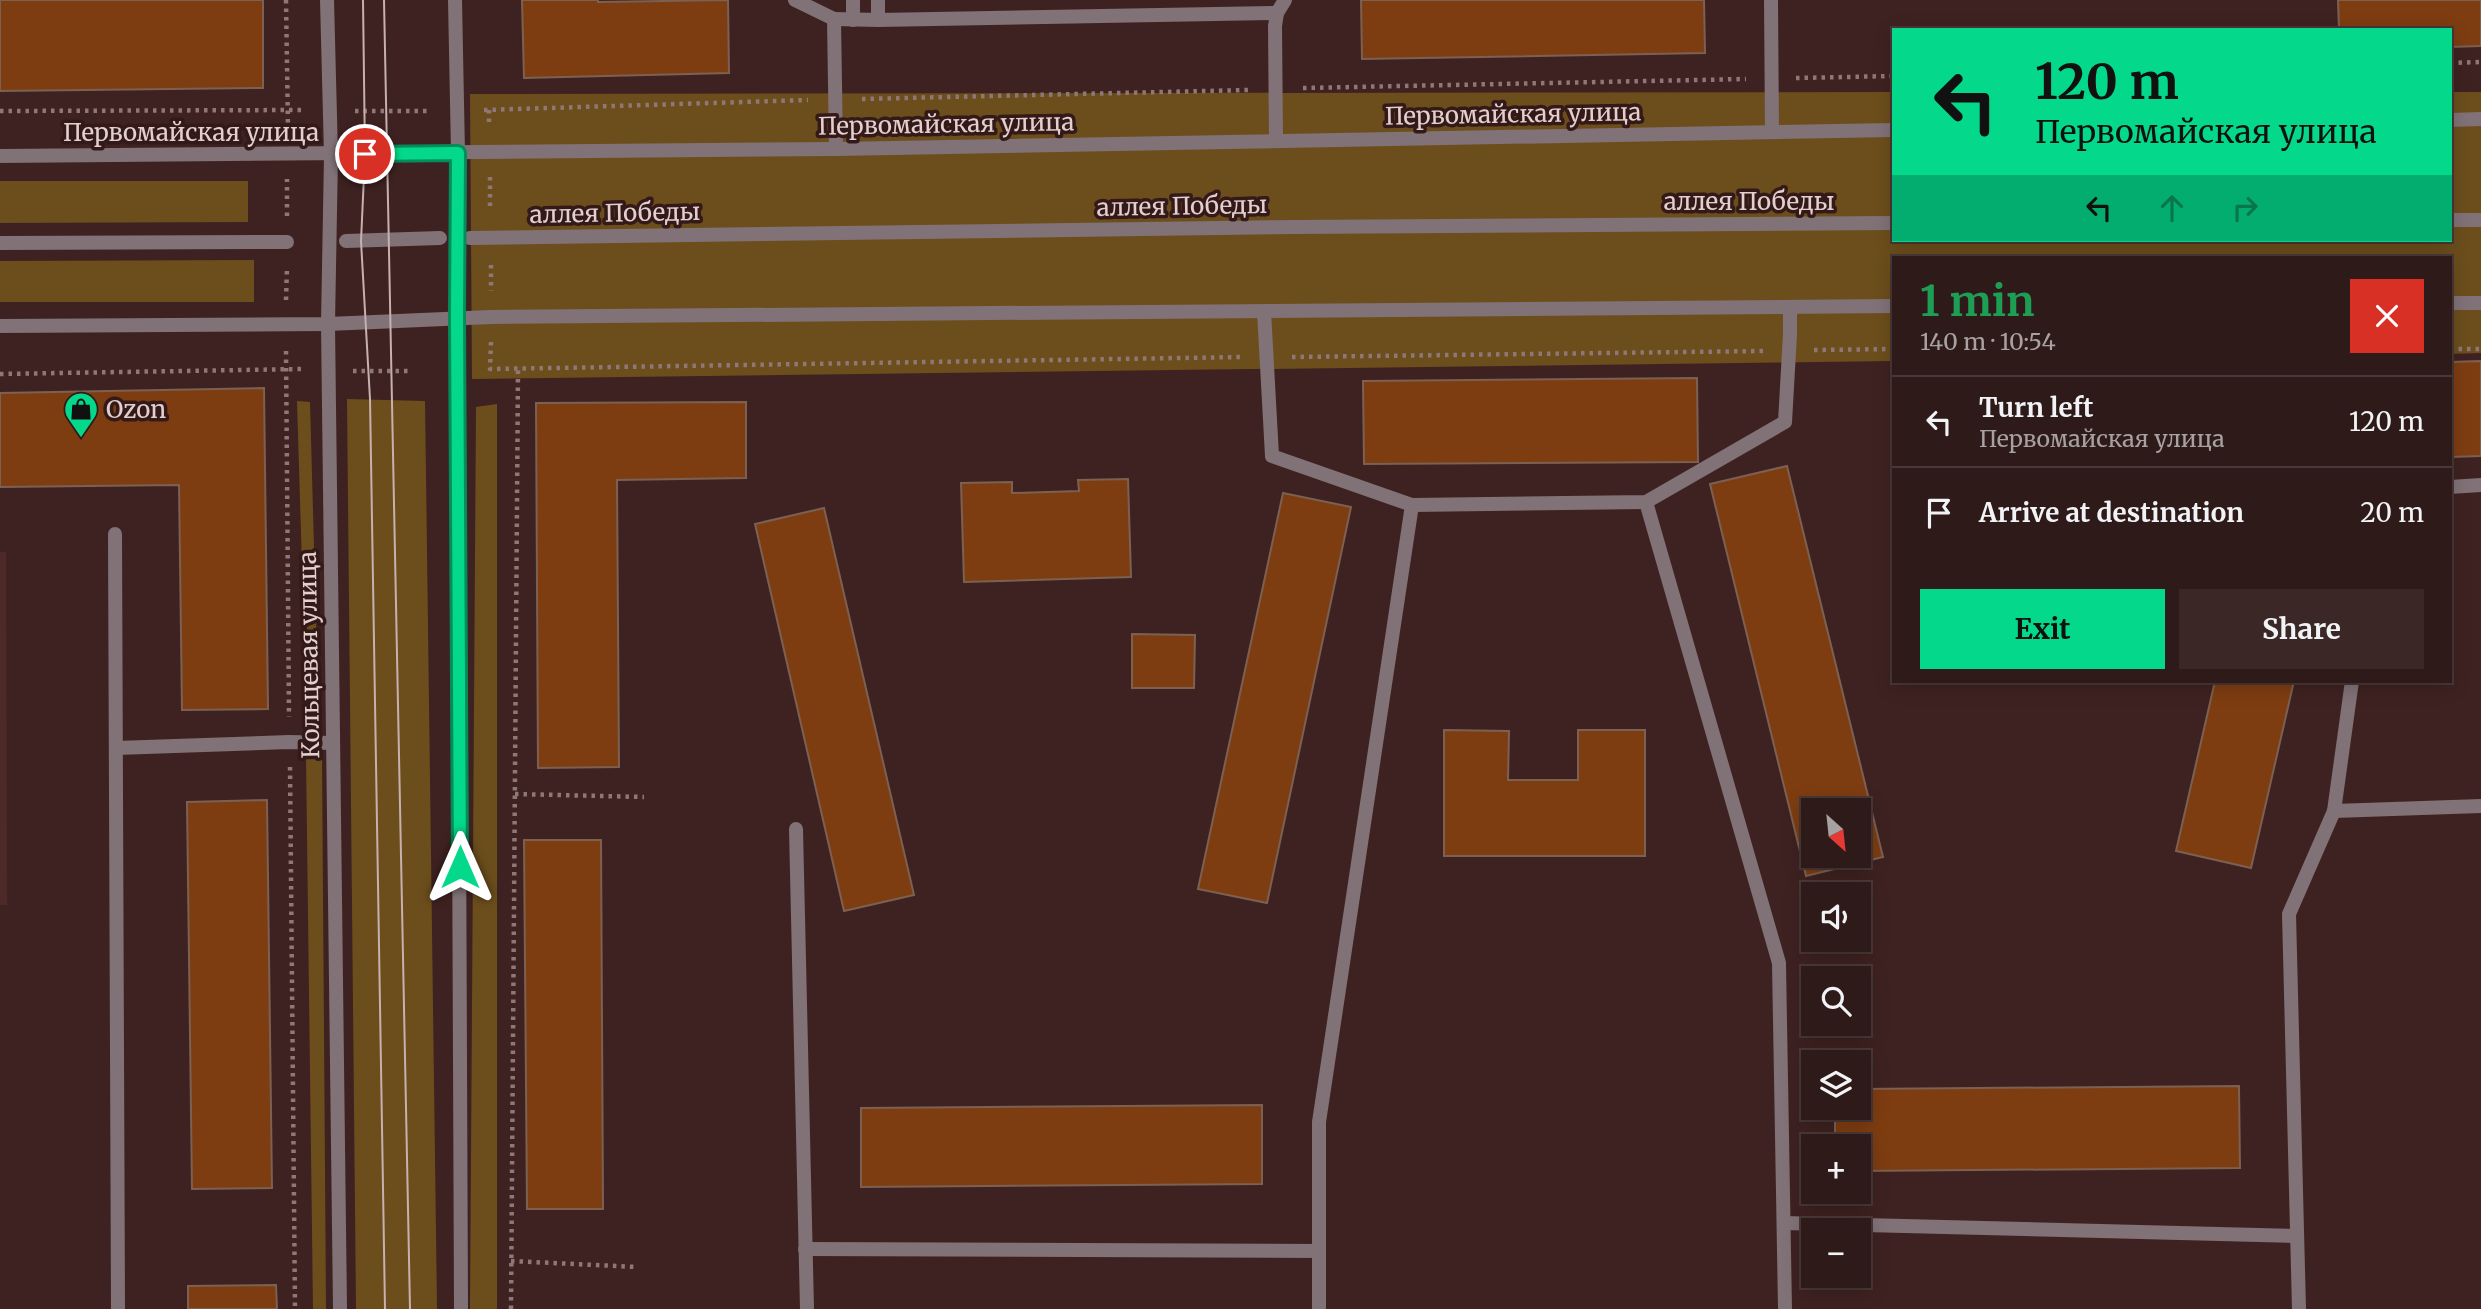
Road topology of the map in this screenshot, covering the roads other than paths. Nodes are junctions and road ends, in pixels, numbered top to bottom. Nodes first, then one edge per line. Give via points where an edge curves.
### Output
1 (327, 0) edge
2 (455, 0) edge
3 (795, 0) edge
4 (853, 0) edge
5 (878, 0) edge
6 (1771, 0) edge
7 (1229, 7) edge
8 (1259, 7) edge
9 (1281, 7) edge
10 (834, 19) junction
11 (853, 20) junction
12 (878, 20) junction
13 (2481, 119) edge
14 (2452, 120) edge
15 (1892, 130) edge
16 (1772, 132) junction
17 (1276, 141) junction
18 (836, 149) junction
19 (458, 153) junction
20 (331, 155) junction
21 (0, 156) edge
22 (2452, 220) edge
23 (2481, 220) edge
24 (1892, 223) edge
25 (440, 238) dead end
26 (471, 238) dead end
27 (346, 241) dead end
28 (287, 242) dead end
29 (0, 243) edge
30 (2452, 303) edge
31 (2481, 303) edge
32 (1892, 306) edge
33 (1790, 307) junction
34 (1264, 311) junction
35 (457, 317) junction
36 (328, 324) junction
37 (0, 326) edge
38 (2481, 485) edge
39 (2452, 487) edge
40 (1646, 502) junction
41 (1412, 505) junction
42 (115, 534) dead end
43 (2352, 683) edge
44 (333, 743) junction
45 (116, 748) junction
46 (2481, 806) edge
47 (2334, 811) junction
48 (796, 829) dead end
49 (1784, 1223) junction
50 (2297, 1236) junction
51 (805, 1249) junction
52 (1319, 1251) junction
53 (118, 1309) edge
54 (340, 1309) edge
55 (461, 1309) edge
56 (807, 1309) edge
57 (1319, 1309) edge
58 (1785, 1309) edge
59 (2299, 1309) edge

1 - 20 street, Кольцевая улица
2 - 19 street
3 - 10 street
4 - 11 street
5 - 12 street
6 - 16 street
7 - 8 street
7 - 12 street
8 - 9 street
9 - 17 street via 1275,26
10 - 11 street
10 - 18 street
11 - 12 street
13 - 14 street
15 - 16 street, Первомайская улица
16 - 17 street, Первомайская улица
17 - 18 street, Первомайская улица
18 - 19 street, Первомайская улица
19 - 20 street, Первомайская улица
19 - 35 street
20 - 21 street, Первомайская улица
20 - 36 street, Кольцевая улица
22 - 23 street
24 - 26 street, аллея Победы
25 - 27 street
28 - 29 street
30 - 31 street
32 - 33 street
33 - 34 street
33 - 40 street via 1784,422
34 - 35 street
34 - 41 street via 1272,456
35 - 36 street
35 - 55 street
36 - 37 street
36 - 44 street, Кольцевая улица
38 - 39 street
40 - 41 street
40 - 49 street via 1779,963
41 - 52 street via 1319,1122
42 - 45 street
43 - 47 street
44 - 45 street
44 - 54 street, Кольцевая улица
45 - 53 street
46 - 47 street
47 - 50 street via 2289,914
48 - 51 street
49 - 50 street
49 - 58 street
50 - 59 street
51 - 52 street
51 - 56 street
52 - 57 street

